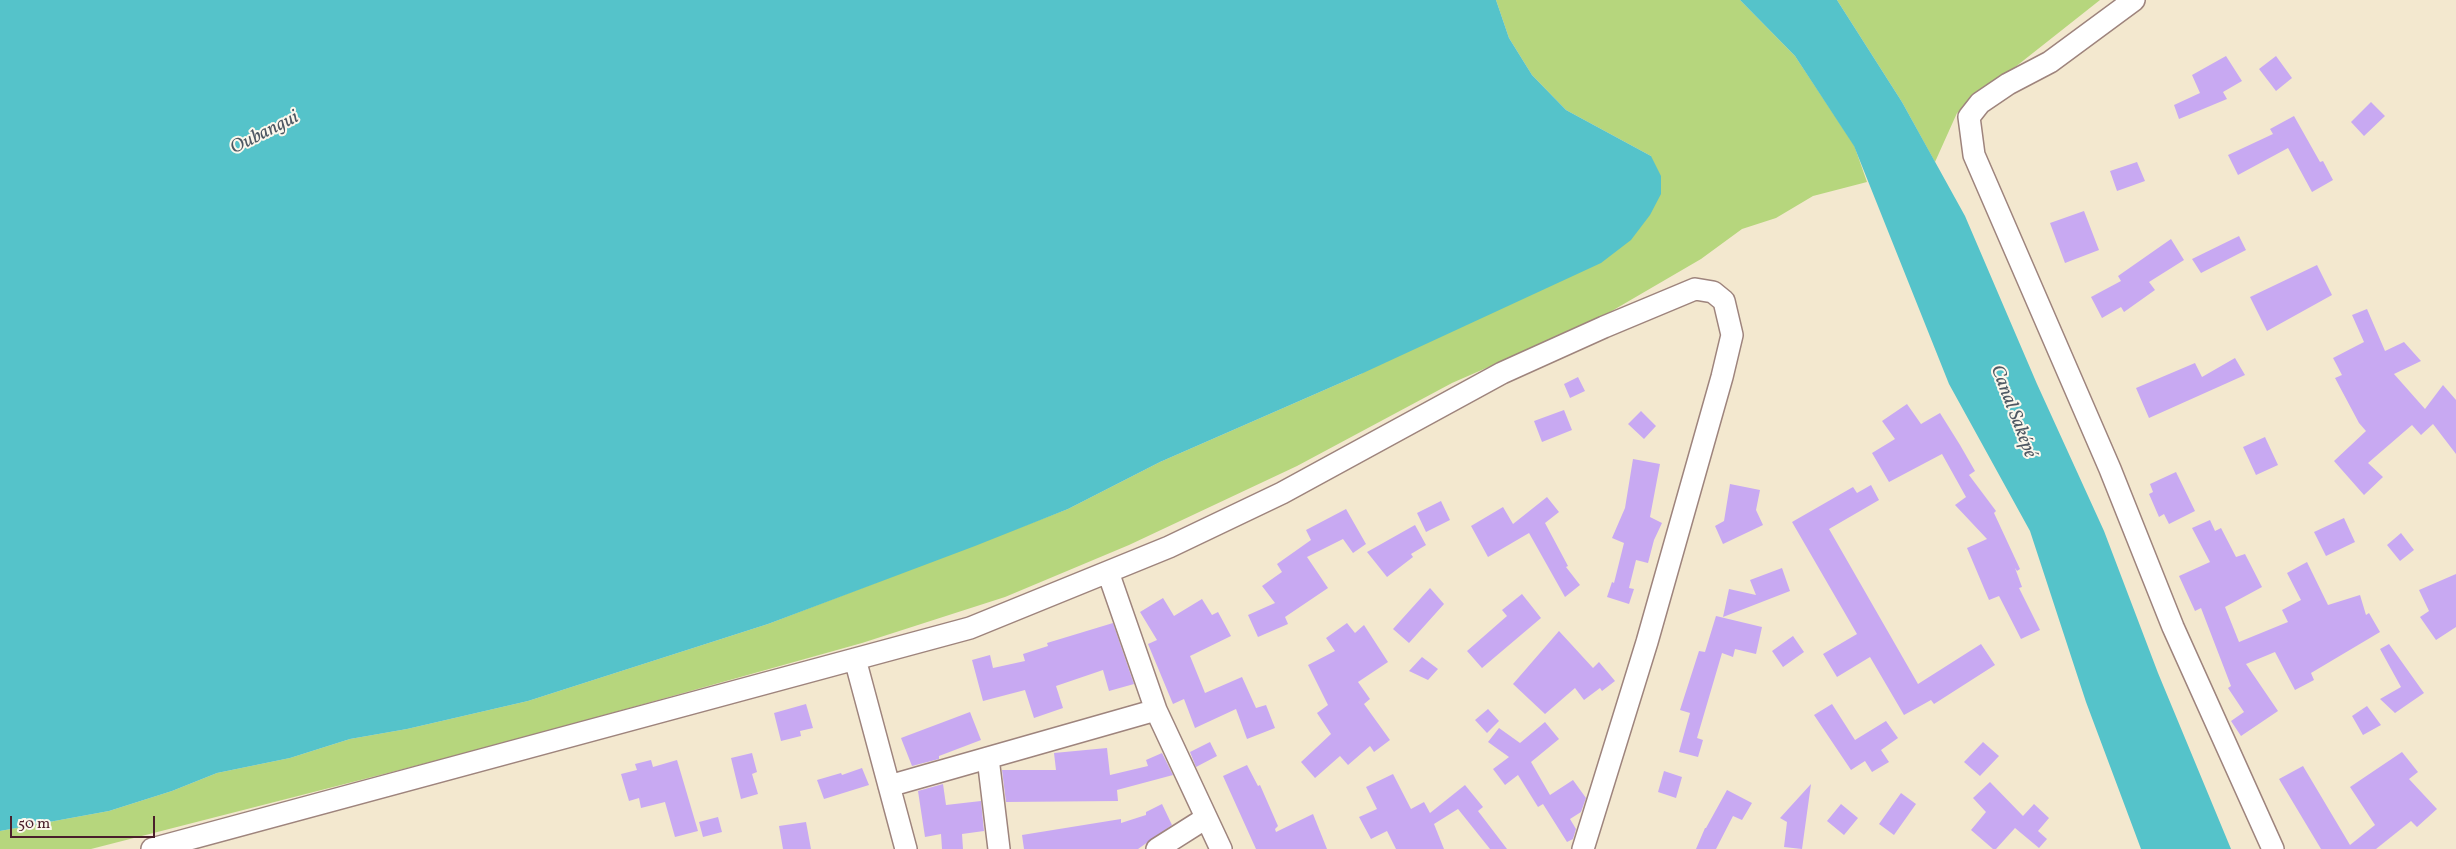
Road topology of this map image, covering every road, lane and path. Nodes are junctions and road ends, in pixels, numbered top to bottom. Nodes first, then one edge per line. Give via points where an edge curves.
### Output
1 (2134, 0) edge
2 (1108, 572) junction
3 (854, 660) junction
4 (1156, 710) junction
5 (988, 758) junction
6 (888, 786) junction
7 (1206, 818) junction
8 (152, 849) edge
9 (906, 849) edge
10 (999, 849) edge
11 (1157, 849) edge
12 (1221, 849) edge
13 (1583, 849) edge
14 (2273, 849) edge

1 - 14 street via 2050,62 1980,103 1969,117 1974,155 2110,470 2173,627
2 - 3 street via 970,628
2 - 4 street
2 - 13 street via 1170,547 1282,493 1502,373 1695,289 1713,292 1724,301 1732,335 1647,642
3 - 6 street
3 - 8 street
4 - 5 street
4 - 7 street
5 - 6 street
5 - 10 street
6 - 9 street
7 - 11 street
7 - 12 street

